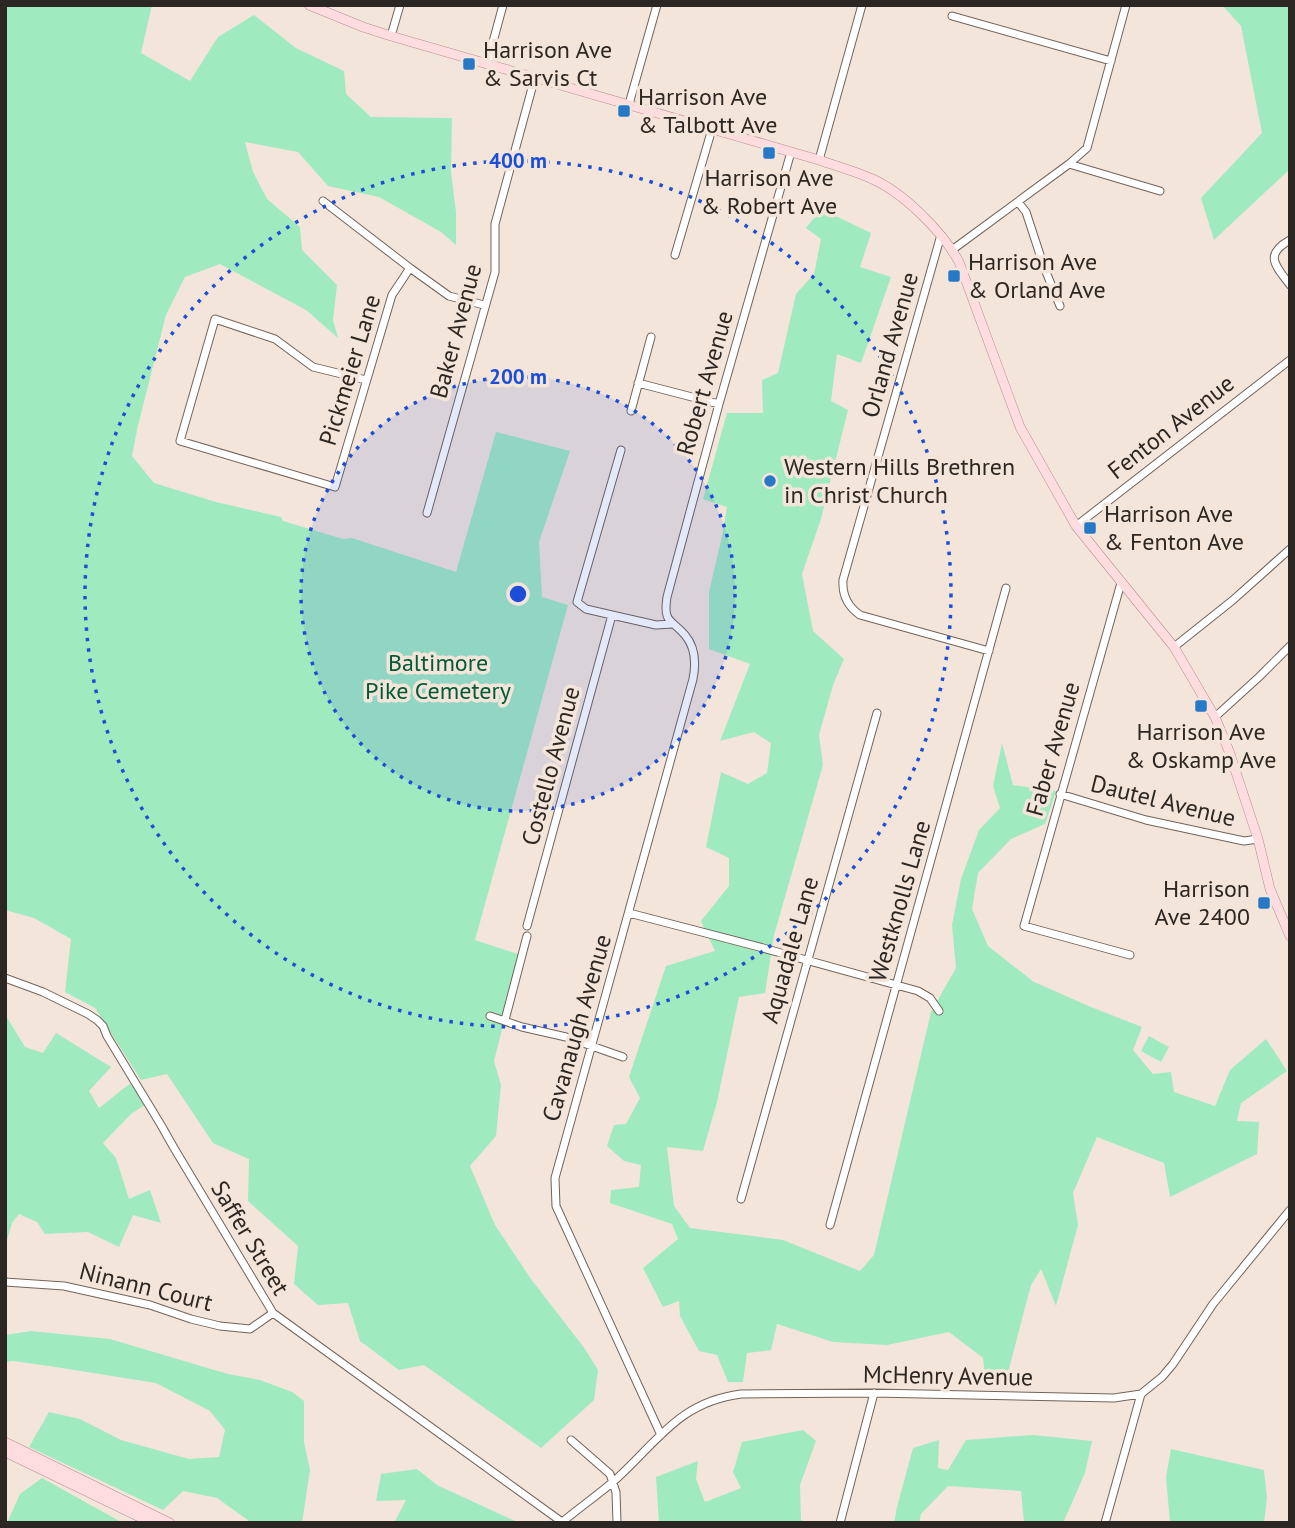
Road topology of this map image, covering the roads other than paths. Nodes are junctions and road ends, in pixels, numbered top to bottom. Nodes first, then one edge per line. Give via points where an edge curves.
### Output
1 (309, 5) edge
2 (400, 5) edge
3 (503, 5) edge
4 (657, 5) edge
5 (862, 5) edge
6 (1126, 5) edge
7 (952, 16) dead end
8 (391, 36) junction
9 (1111, 61) junction
10 (487, 64) junction
11 (535, 77) junction
12 (629, 104) junction
13 (712, 129) junction
14 (791, 152) junction
15 (819, 160) junction
16 (1069, 163) junction
17 (1160, 191) dead end
18 (323, 201) dead end
19 (1018, 202) junction
20 (941, 235) junction
21 (1290, 240) edge
22 (952, 250) junction
23 (675, 255) dead end
24 (410, 268) junction
25 (1290, 285) edge
26 (484, 305) junction
27 (1060, 306) dead end
28 (651, 337) dead end
29 (1290, 360) edge
30 (366, 380) junction
31 (638, 383) junction
32 (719, 404) junction
33 (631, 411) dead end
34 (621, 450) dead end
35 (427, 513) dead end
36 (1076, 526) junction
37 (1290, 549) edge
38 (1121, 583) junction
39 (1006, 587) dead end
40 (612, 615) junction
41 (672, 624) junction
42 (1290, 646) edge
43 (1174, 647) junction
44 (989, 651) junction
45 (877, 713) dead end
46 (1215, 717) junction
47 (1060, 794) junction
48 (1258, 839) junction
49 (629, 913) junction
50 (527, 926) dead end
51 (527, 936) dead end
52 (1290, 936) edge
53 (1130, 955) dead end
54 (808, 960) junction
55 (5, 978) edge
56 (896, 985) junction
57 (939, 1011) dead end
58 (490, 1016) dead end
59 (505, 1020) junction
60 (592, 1047) junction
61 (623, 1057) dead end
62 (741, 1199) dead end
63 (1290, 1210) edge
64 (830, 1226) dead end
65 (5, 1282) edge
66 (273, 1313) junction
67 (874, 1393) junction
68 (1141, 1394) junction
69 (661, 1435) junction
70 (571, 1440) dead end
71 (5, 1442) edge
72 (5, 1451) edge
73 (613, 1481) junction
74 (562, 1522) edge
75 (152, 1523) edge
76 (170, 1523) edge
77 (617, 1523) edge
78 (840, 1523) edge
79 (1105, 1523) edge

1 - 8 main road
2 - 8 street
3 - 10 street
4 - 12 street
5 - 15 street
6 - 9 street
7 - 9 street
8 - 10 main road
9 - 16 street via 1087,148
10 - 11 main road
11 - 12 main road
11 - 26 street, Baker Avenue via 495,224 495,272
12 - 13 main road
13 - 14 main road
13 - 23 street
14 - 15 main road
14 - 32 street, Robert Avenue
15 - 20 main road via 882,184
16 - 17 street
16 - 19 street
18 - 24 street
19 - 22 street
19 - 27 street via 1026,212
20 - 22 main road
20 - 44 street, Orland Avenue via 843,587 846,600 860,615
21 - 25 street via 1276,249 1274,263
22 - 36 main road via 1020,427
24 - 26 street via 449,296
24 - 30 street, Pickmeier Lane via 392,295
26 - 35 street, Baker Avenue
28 - 31 street
29 - 36 street, Fenton Avenue
30 - 30 street, Pickmeier Lane via 335,487 180,441 215,319 275,339 313,367
31 - 32 street
31 - 33 street
32 - 41 street, Robert Avenue via 667,597 665,611
34 - 40 street via 577,602
36 - 38 main road
37 - 43 street
38 - 43 main road
38 - 47 street, Faber Avenue
39 - 44 street, Westknolls Lane
40 - 41 street
40 - 50 street, Costello Avenue
41 - 49 street, Cavanaugh Avenue via 690,643 695,669
42 - 46 street
43 - 46 main road
44 - 56 street, Westknolls Lane
45 - 54 street, Aquadale Lane
46 - 48 main road
47 - 48 street, Dautel Avenue via 1146,820 1244,841
47 - 53 street, Faber Avenue via 1024,926
48 - 52 main road via 1270,890
49 - 54 street
49 - 60 street, Cavanaugh Avenue
51 - 59 street
54 - 56 street
54 - 62 street, Aquadale Lane
55 - 66 street, Saffer Street via 64,1001 103,1026
56 - 57 street via 925,994
56 - 64 street, Westknolls Lane
58 - 59 street
59 - 60 street
60 - 61 street
60 - 69 street, Cavanaugh Avenue via 555,1178 556,1206
63 - 68 street via 1213,1304 1173,1364
65 - 66 street, Ninann Court via 64,1286 220,1326 250,1329
66 - 74 street, Saffer Street
67 - 68 street, McHenry Avenue via 1114,1398
67 - 69 street, McHenry Avenue via 727,1396 690,1411
67 - 78 street
68 - 79 street
69 - 73 street, McHenry Avenue
70 - 73 street
71 - 76 main road
72 - 75 main road
73 - 74 street, McHenry Avenue
73 - 77 street

